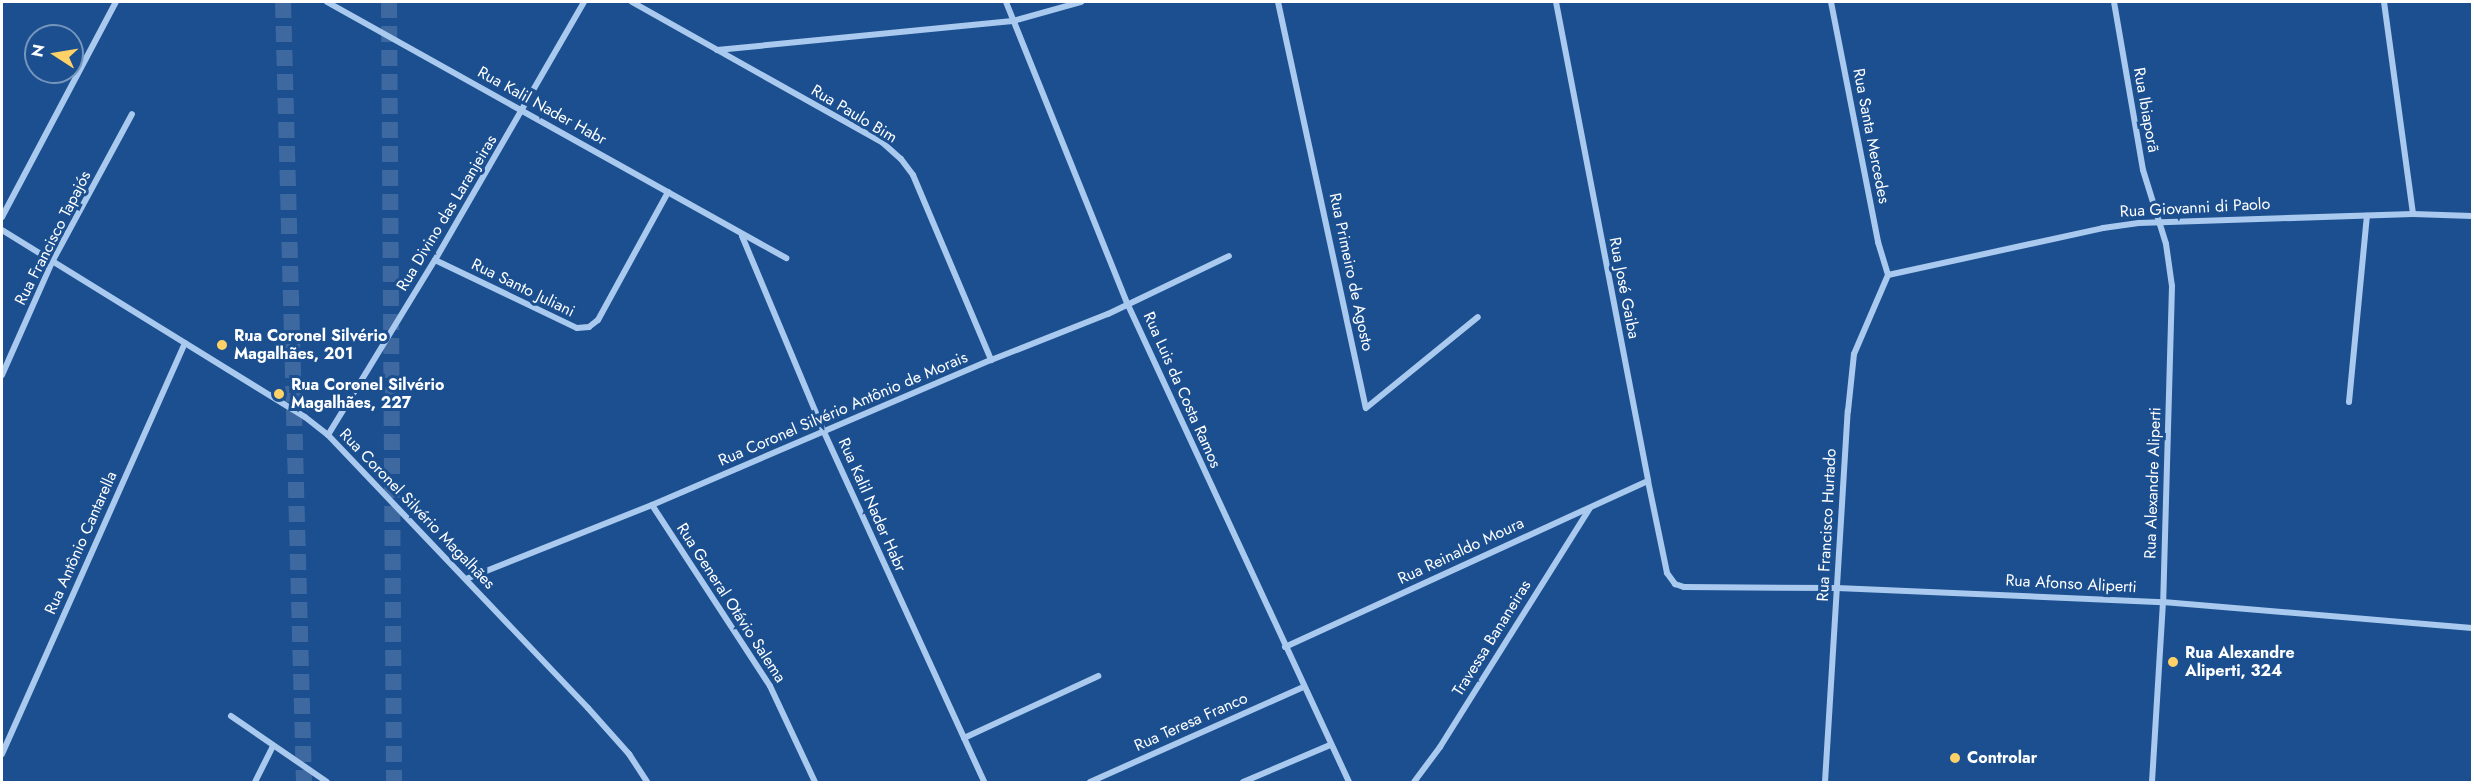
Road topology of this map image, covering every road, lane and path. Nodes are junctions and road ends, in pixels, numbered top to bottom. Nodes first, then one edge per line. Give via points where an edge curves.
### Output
1 (116, 2) edge
2 (327, 2) edge
3 (584, 2) edge
4 (632, 2) edge
5 (1006, 2) edge
6 (1081, 2) edge
7 (1278, 2) edge
8 (1556, 2) edge
9 (1831, 2) edge
10 (2114, 2) edge
11 (2384, 2) edge
12 (1013, 21) junction
13 (716, 51) junction
14 (523, 111) junction
15 (132, 114) dead end
16 (668, 192) junction
17 (2413, 214) junction
18 (2367, 216) junction
19 (2472, 216) edge
20 (2, 217) edge
21 (2157, 222) junction
22 (2, 230) edge
23 (742, 236) junction
24 (1229, 256) dead end
25 (786, 258) dead end
26 (435, 260) junction
27 (52, 262) junction
28 (1888, 275) junction
29 (1128, 304) junction
30 (1478, 316) dead end
31 (184, 343) junction
32 (991, 360) junction
33 (2, 375) edge
34 (2349, 402) dead end
35 (824, 432) junction
36 (327, 435) junction
37 (1648, 481) junction
38 (652, 505) junction
39 (1591, 506) junction
40 (466, 579) junction
41 (1670, 579) joint
42 (1837, 588) junction
43 (2163, 602) junction
44 (2472, 628) edge
45 (1285, 647) junction
46 (1098, 676) dead end
47 (1303, 687) junction
48 (231, 716) dead end
49 (964, 738) junction
50 (1330, 745) junction
51 (273, 746) junction
52 (2, 754) edge
53 (255, 783) edge
54 (327, 783) edge
55 (647, 783) edge
56 (815, 783) edge
57 (984, 783) edge
58 (1090, 783) edge
59 (1244, 783) edge
60 (1348, 783) edge
61 (1414, 783) edge
62 (1825, 783) edge
63 (2152, 783) edge

1 - 20 street
2 - 14 street, Rua Kalil Nader Habr
3 - 14 street, Rua Divino das Laranjeiras
4 - 13 street, Rua Paulo Bim
5 - 12 street, Rua Luis da Costa Ramos
6 - 12 street
7 - 30 street, Rua Primeiro de Agosto via 1366,408
8 - 37 street, Rua José Gaiba
9 - 28 street, Rua Santa Mercedes via 1878,242
10 - 21 street, Rua Ibiaporã via 2143,170
11 - 17 street
12 - 13 street
12 - 29 street, Rua Luis da Costa Ramos
13 - 32 street, Rua Paulo Bim via 883,143 901,159 913,175
14 - 16 street, Rua Kalil Nader Habr
14 - 26 street, Rua Divino das Laranjeiras
15 - 27 street, Rua Francisco Tapajós
16 - 23 street, Rua Kalil Nader Habr
16 - 26 street, Rua Santo Juliani via 598,320 589,327 577,328
17 - 18 street, Rua Giovanni di Paolo
17 - 19 street, Rua Giovanni di Paolo
18 - 21 street, Rua Giovanni di Paolo
18 - 34 street
21 - 28 street, Rua Giovanni di Paolo via 2103,228
21 - 43 street, Rua Alexandre Aliperti via 2166,244 2172,286
22 - 27 street, Rua Coronel Silvério Magalhães
23 - 25 street, Rua Kalil Nader Habr
23 - 35 street, Rua Kalil Nader Habr
24 - 29 street, Rua Coronel Silvério Antônio de Morais
26 - 36 street, Rua Divino das Laranjeiras
27 - 31 street, Rua Coronel Silvério Magalhães
27 - 33 street, Rua Francisco Tapajós
28 - 42 street, Rua Francisco Hurtado via 1854,354
29 - 32 street, Rua Coronel Silvério Antônio de Morais
29 - 45 street, Rua Luis da Costa Ramos
31 - 36 street, Rua Coronel Silvério Magalhães via 305,417
31 - 52 street, Rua Antônio Cantarella
32 - 35 street, Rua Coronel Silvério Antônio de Morais
35 - 38 street, Rua Coronel Silvério Antônio de Morais
35 - 49 street, Rua Kalil Nader Habr
36 - 40 street, Rua Coronel Silvério Magalhães
37 - 39 street, Rua Reinaldo Moura
37 - 41 street, Rua José Gaiba
38 - 40 street, Rua Coronel Silvério Antônio de Morais
38 - 56 street, Rua General Otávio Salema via 770,686
39 - 45 street, Rua Reinaldo Moura
39 - 61 street, Travessa Bananeiras
40 - 55 street, Rua Coronel Silvério Magalhães via 629,754
41 - 42 street, Rua Afonso Aliperti via 1684,587
42 - 43 street, Rua Afonso Aliperti
42 - 62 street, Rua Francisco Hurtado
43 - 44 street, Rua Afonso Aliperti
43 - 63 street, Rua Alexandre Aliperti
45 - 47 street, Rua Luis da Costa Ramos
46 - 49 street
47 - 50 street, Rua Luis da Costa Ramos
47 - 58 street, Rua Teresa Franco
48 - 51 street
49 - 57 street, Rua Kalil Nader Habr
50 - 59 street
50 - 60 street, Rua Luis da Costa Ramos
51 - 53 street
51 - 54 street

